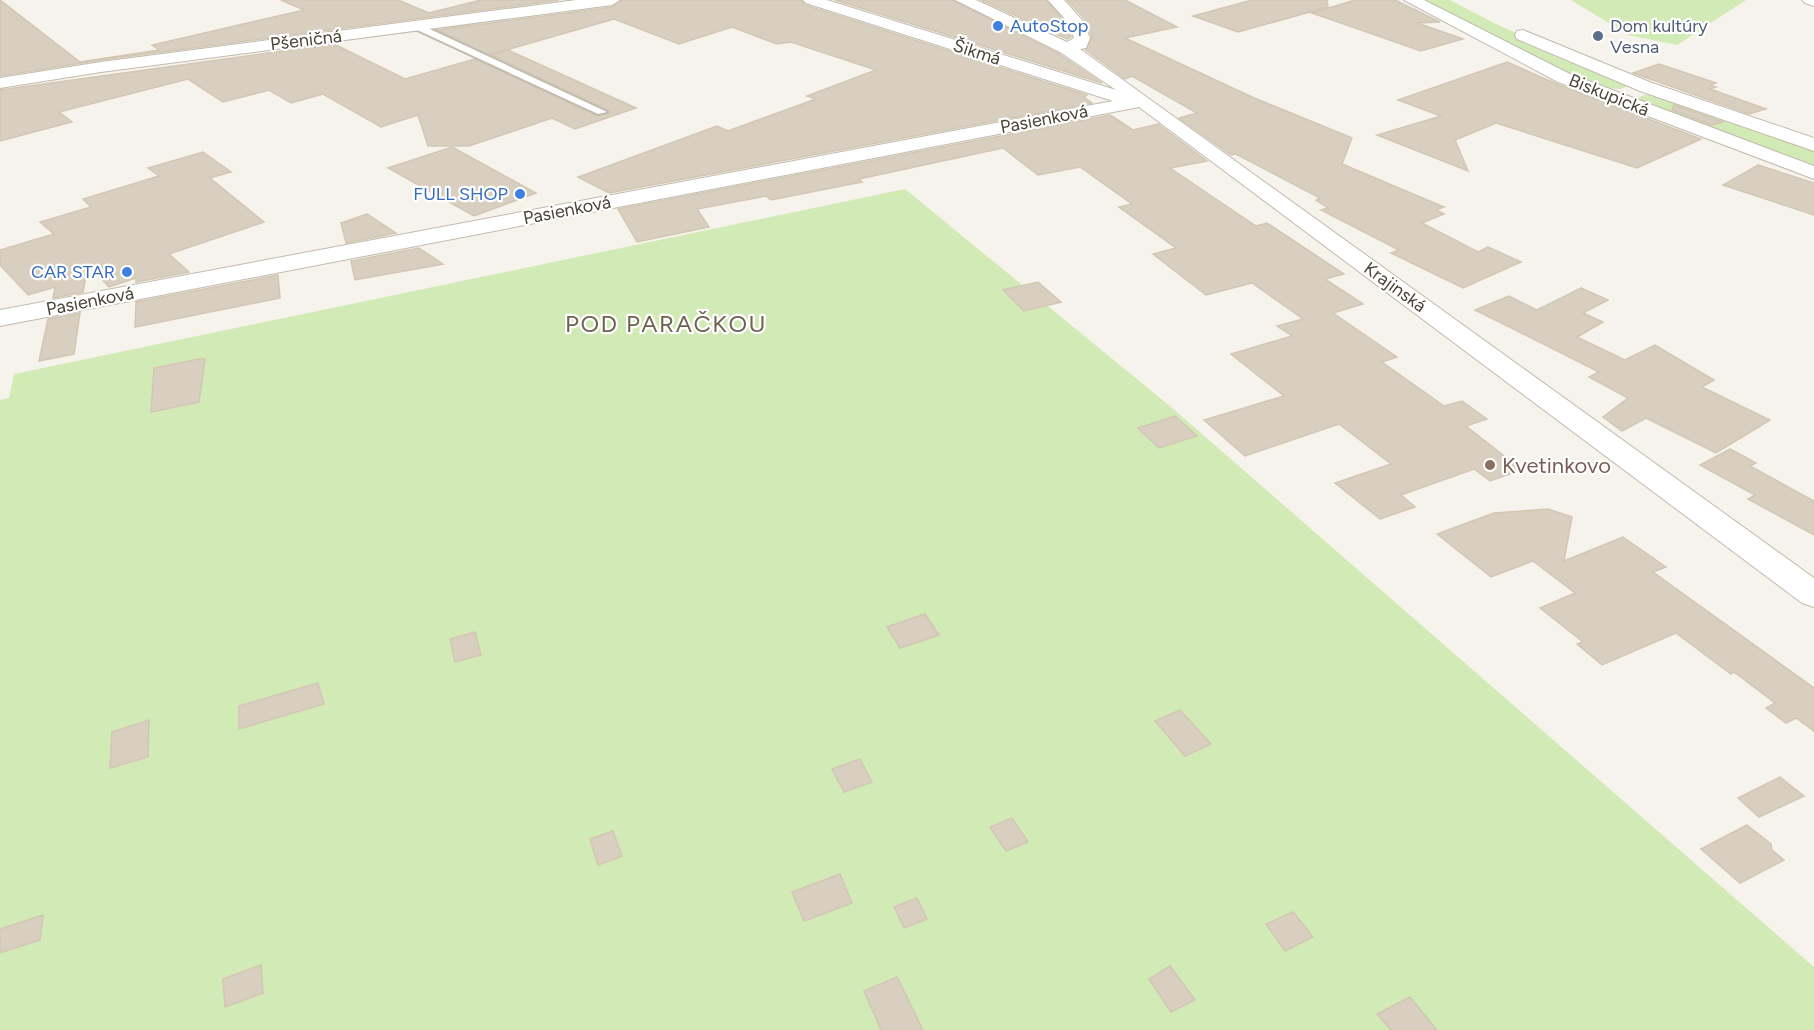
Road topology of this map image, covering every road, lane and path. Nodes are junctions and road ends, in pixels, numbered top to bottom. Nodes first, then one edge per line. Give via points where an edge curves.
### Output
1 (612, 0) edge
2 (811, 0) edge
3 (963, 0) edge
4 (1056, 0) edge
5 (1412, 0) edge
6 (417, 26) junction
7 (1506, 26) dead end
8 (1066, 48) junction
9 (0, 83) edge
10 (1646, 87) junction
11 (1612, 97) junction
12 (1138, 101) junction
13 (602, 112) dead end
14 (1814, 145) edge
15 (1814, 174) edge
16 (0, 318) edge
17 (1814, 595) edge

1 - 6 street, Pšeničná
2 - 12 street, Šikmá
3 - 8 street, Krajinská
4 - 8 street via 1074,20 1082,38 1080,44
5 - 11 street, Biskupická via 1538,65
6 - 9 street, Pšeničná
6 - 13 lane
7 - 10 street, Biskupická
8 - 12 street, Krajinská
10 - 11 street
10 - 14 street, Biskupická
11 - 15 street, Biskupická
12 - 16 street, Pasienková
12 - 17 street, Krajinská

